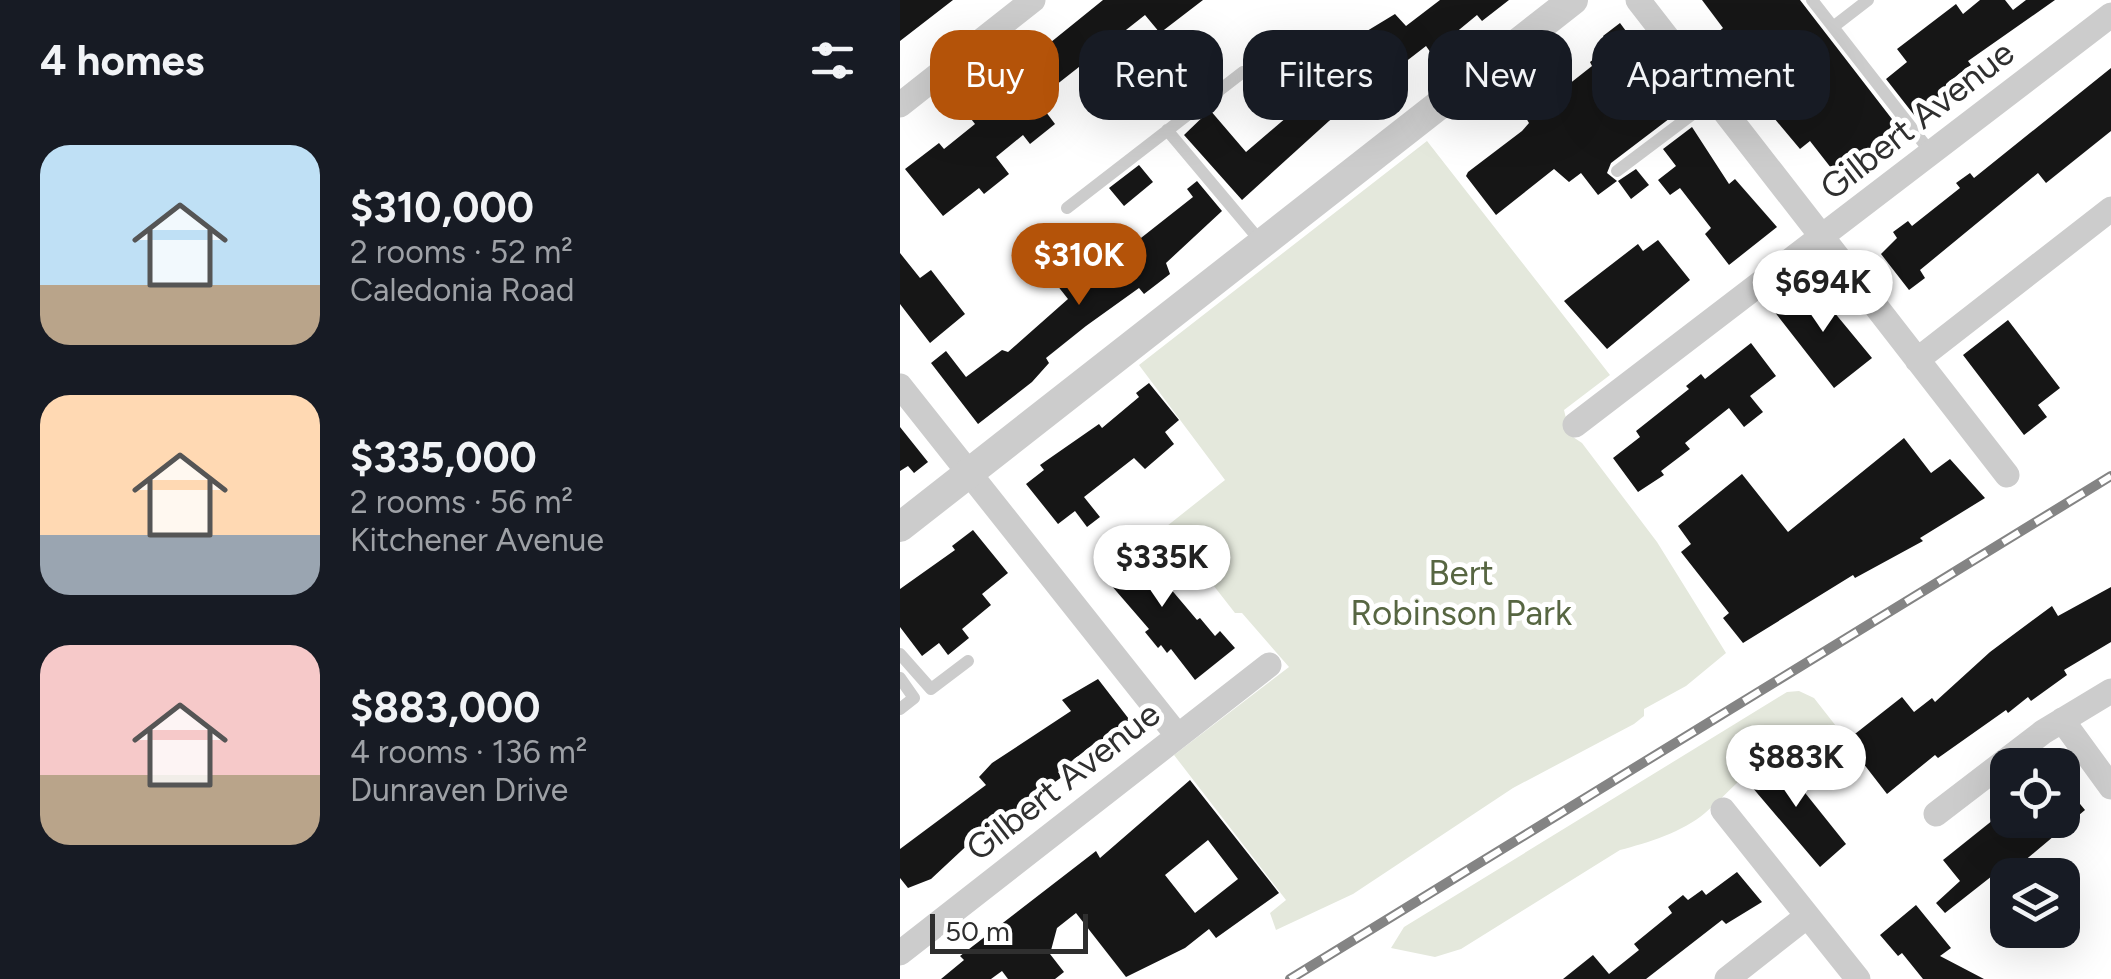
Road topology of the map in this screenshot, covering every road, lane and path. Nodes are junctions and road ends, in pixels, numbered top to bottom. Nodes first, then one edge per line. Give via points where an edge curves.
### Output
1 (1032, 0) edge
2 (1573, 0) edge
3 (1638, 0) edge
4 (1812, 0) edge
5 (1868, 0) edge
6 (2111, 14) edge
7 (1833, 27) junction
8 (1661, 30) edge
9 (1243, 72) dead end
10 (900, 105) edge
11 (1685, 120) edge
12 (1731, 120) edge
13 (1167, 130) junction
14 (1932, 154) junction
15 (1617, 172) dead end
16 (1067, 208) dead end
17 (2111, 208) edge
18 (1822, 238) junction
19 (1262, 243) junction
20 (1916, 360) junction
21 (900, 386) edge
22 (1574, 425) dead end
23 (968, 474) junction
24 (2008, 475) dead end
25 (900, 527) edge
26 (900, 654) edge
27 (968, 661) dead end
28 (1269, 665) dead end
29 (900, 678) edge
30 (2111, 691) edge
31 (900, 710) edge
32 (2062, 720) junction
33 (1177, 736) junction
34 (2111, 787) edge
35 (1723, 810) dead end
36 (1936, 814) dead end
37 (1806, 918) junction
38 (900, 953) edge
39 (1726, 979) edge
40 (1858, 979) edge

1 - 10 street
2 - 19 street
3 - 8 street
4 - 7 lane
5 - 7 lane
6 - 14 street, Gilbert Avenue
7 - 14 lane
9 - 13 lane
11 - 15 lane
12 - 18 street
13 - 16 lane
13 - 19 lane
14 - 18 street, Gilbert Avenue
17 - 20 street
18 - 20 street
18 - 22 street, Gilbert Avenue
19 - 23 street
20 - 24 street
21 - 23 street
23 - 25 street
23 - 33 street
26 - 27 lane via 930,689
28 - 33 street, Gilbert Avenue
29 - 31 lane via 914,698
30 - 32 street
32 - 34 street
32 - 36 street
33 - 38 street, Gilbert Avenue
35 - 37 street
37 - 39 street
37 - 40 street

